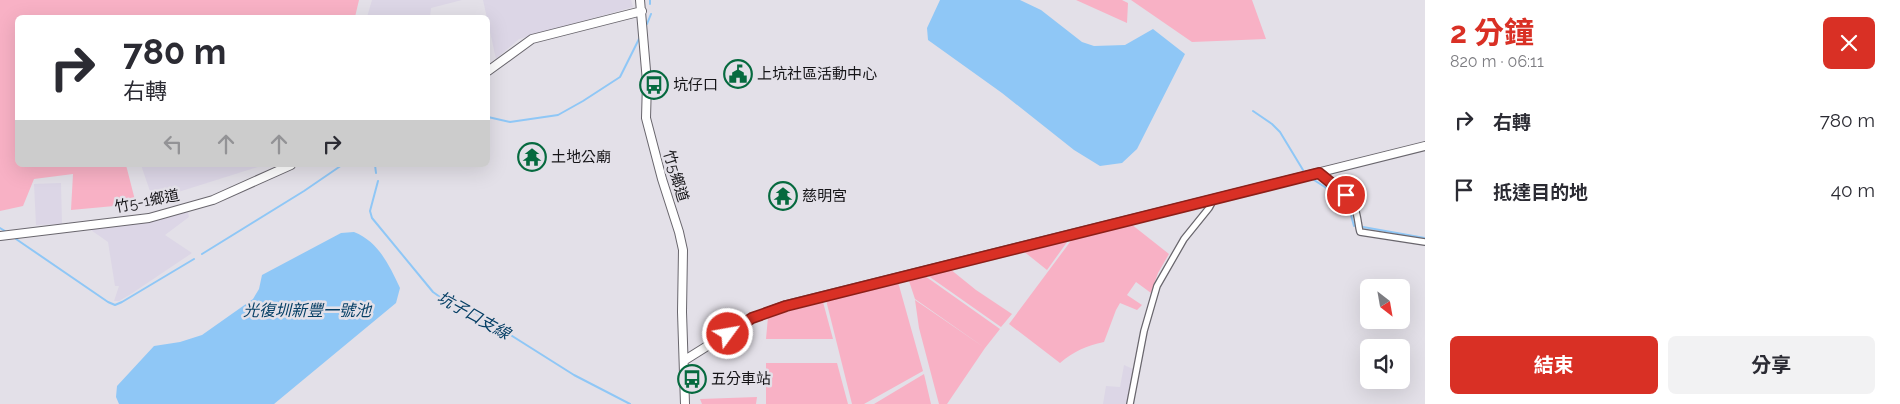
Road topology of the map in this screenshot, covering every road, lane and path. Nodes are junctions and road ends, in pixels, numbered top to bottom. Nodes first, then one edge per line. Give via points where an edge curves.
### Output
1 (640, 0) edge
2 (642, 11) junction
3 (490, 70) edge
4 (1425, 146) edge
5 (287, 167) edge
6 (1319, 173) junction
7 (1214, 199) junction
8 (0, 236) edge
9 (1425, 242) edge
10 (685, 360) junction
11 (685, 404) edge
12 (1130, 404) edge

1 - 2 street, 竹5鄉道
2 - 3 street via 532,39
2 - 10 street, 竹5鄉道 via 646,118 683,250
4 - 6 street
5 - 8 street, 竹5-1鄉道 via 213,200 149,218
6 - 7 street
6 - 9 street via 1346,195 1355,209 1360,232
7 - 10 street via 786,306 752,318
7 - 12 street via 1184,239 1157,286 1144,331
10 - 11 street, 竹5鄉道

